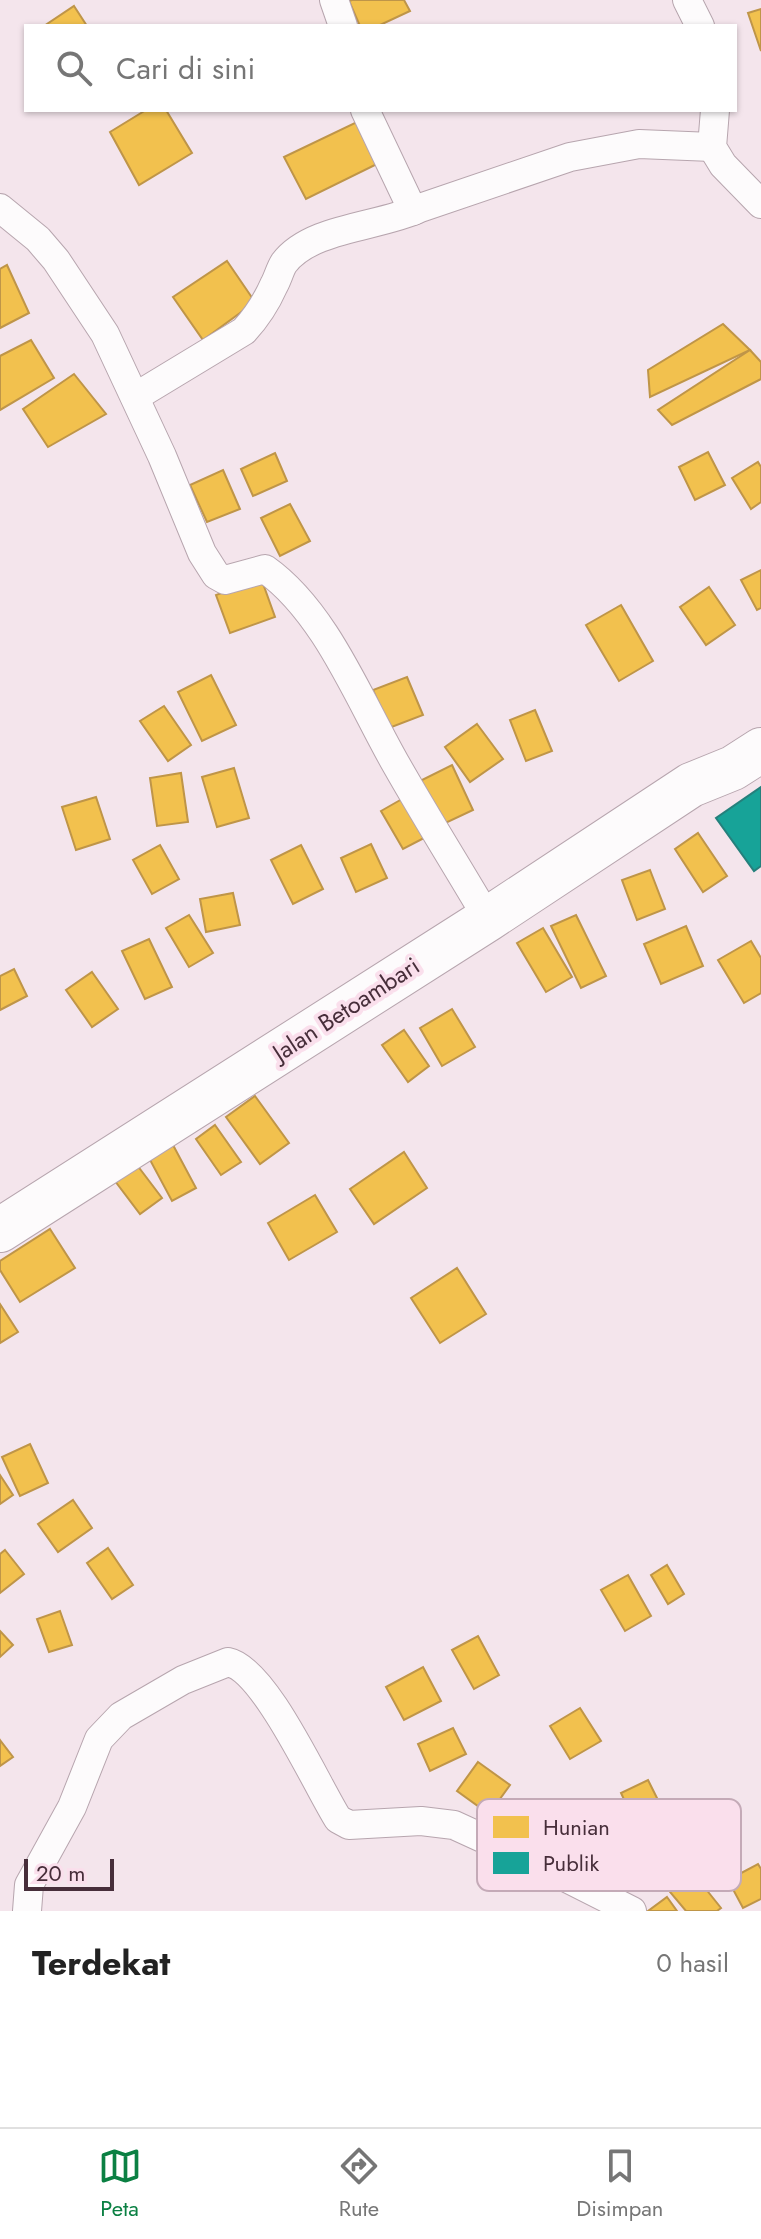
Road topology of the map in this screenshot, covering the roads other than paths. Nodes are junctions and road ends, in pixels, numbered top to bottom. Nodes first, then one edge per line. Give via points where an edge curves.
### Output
1 (334, 0) edge
2 (687, 0) edge
3 (342, 24) edge
4 (699, 24) edge
5 (366, 112) edge
6 (715, 112) edge
7 (712, 147) junction
8 (761, 204) edge
9 (0, 208) edge
10 (413, 211) junction
11 (135, 397) junction
12 (761, 720) edge
13 (761, 750) edge
14 (691, 785) junction
15 (488, 919) junction
16 (0, 1230) edge
17 (477, 1836) edge
18 (592, 1891) edge
19 (27, 1911) edge
20 (632, 1911) edge

1 - 3 street
2 - 4 street
5 - 10 street
6 - 7 street
7 - 8 street
7 - 10 street via 639,144 570,157
9 - 11 street via 56,260 105,334
10 - 11 street via 305,245 285,263 257,318 244,331
11 - 15 street via 216,575 225,580 265,569 298,599
12 - 14 main road, Jalan Betoambari via 711,756
13 - 14 main road, Jalan Betoambari
14 - 15 main road, Jalan Betoambari
15 - 16 main road, Jalan Betoambari
17 - 19 street via 454,1825 421,1821 349,1825 338,1819 260,1688 236,1663 228,1662 183,1680 121,1716 99,1739 72,1807 29,1885
18 - 20 street

